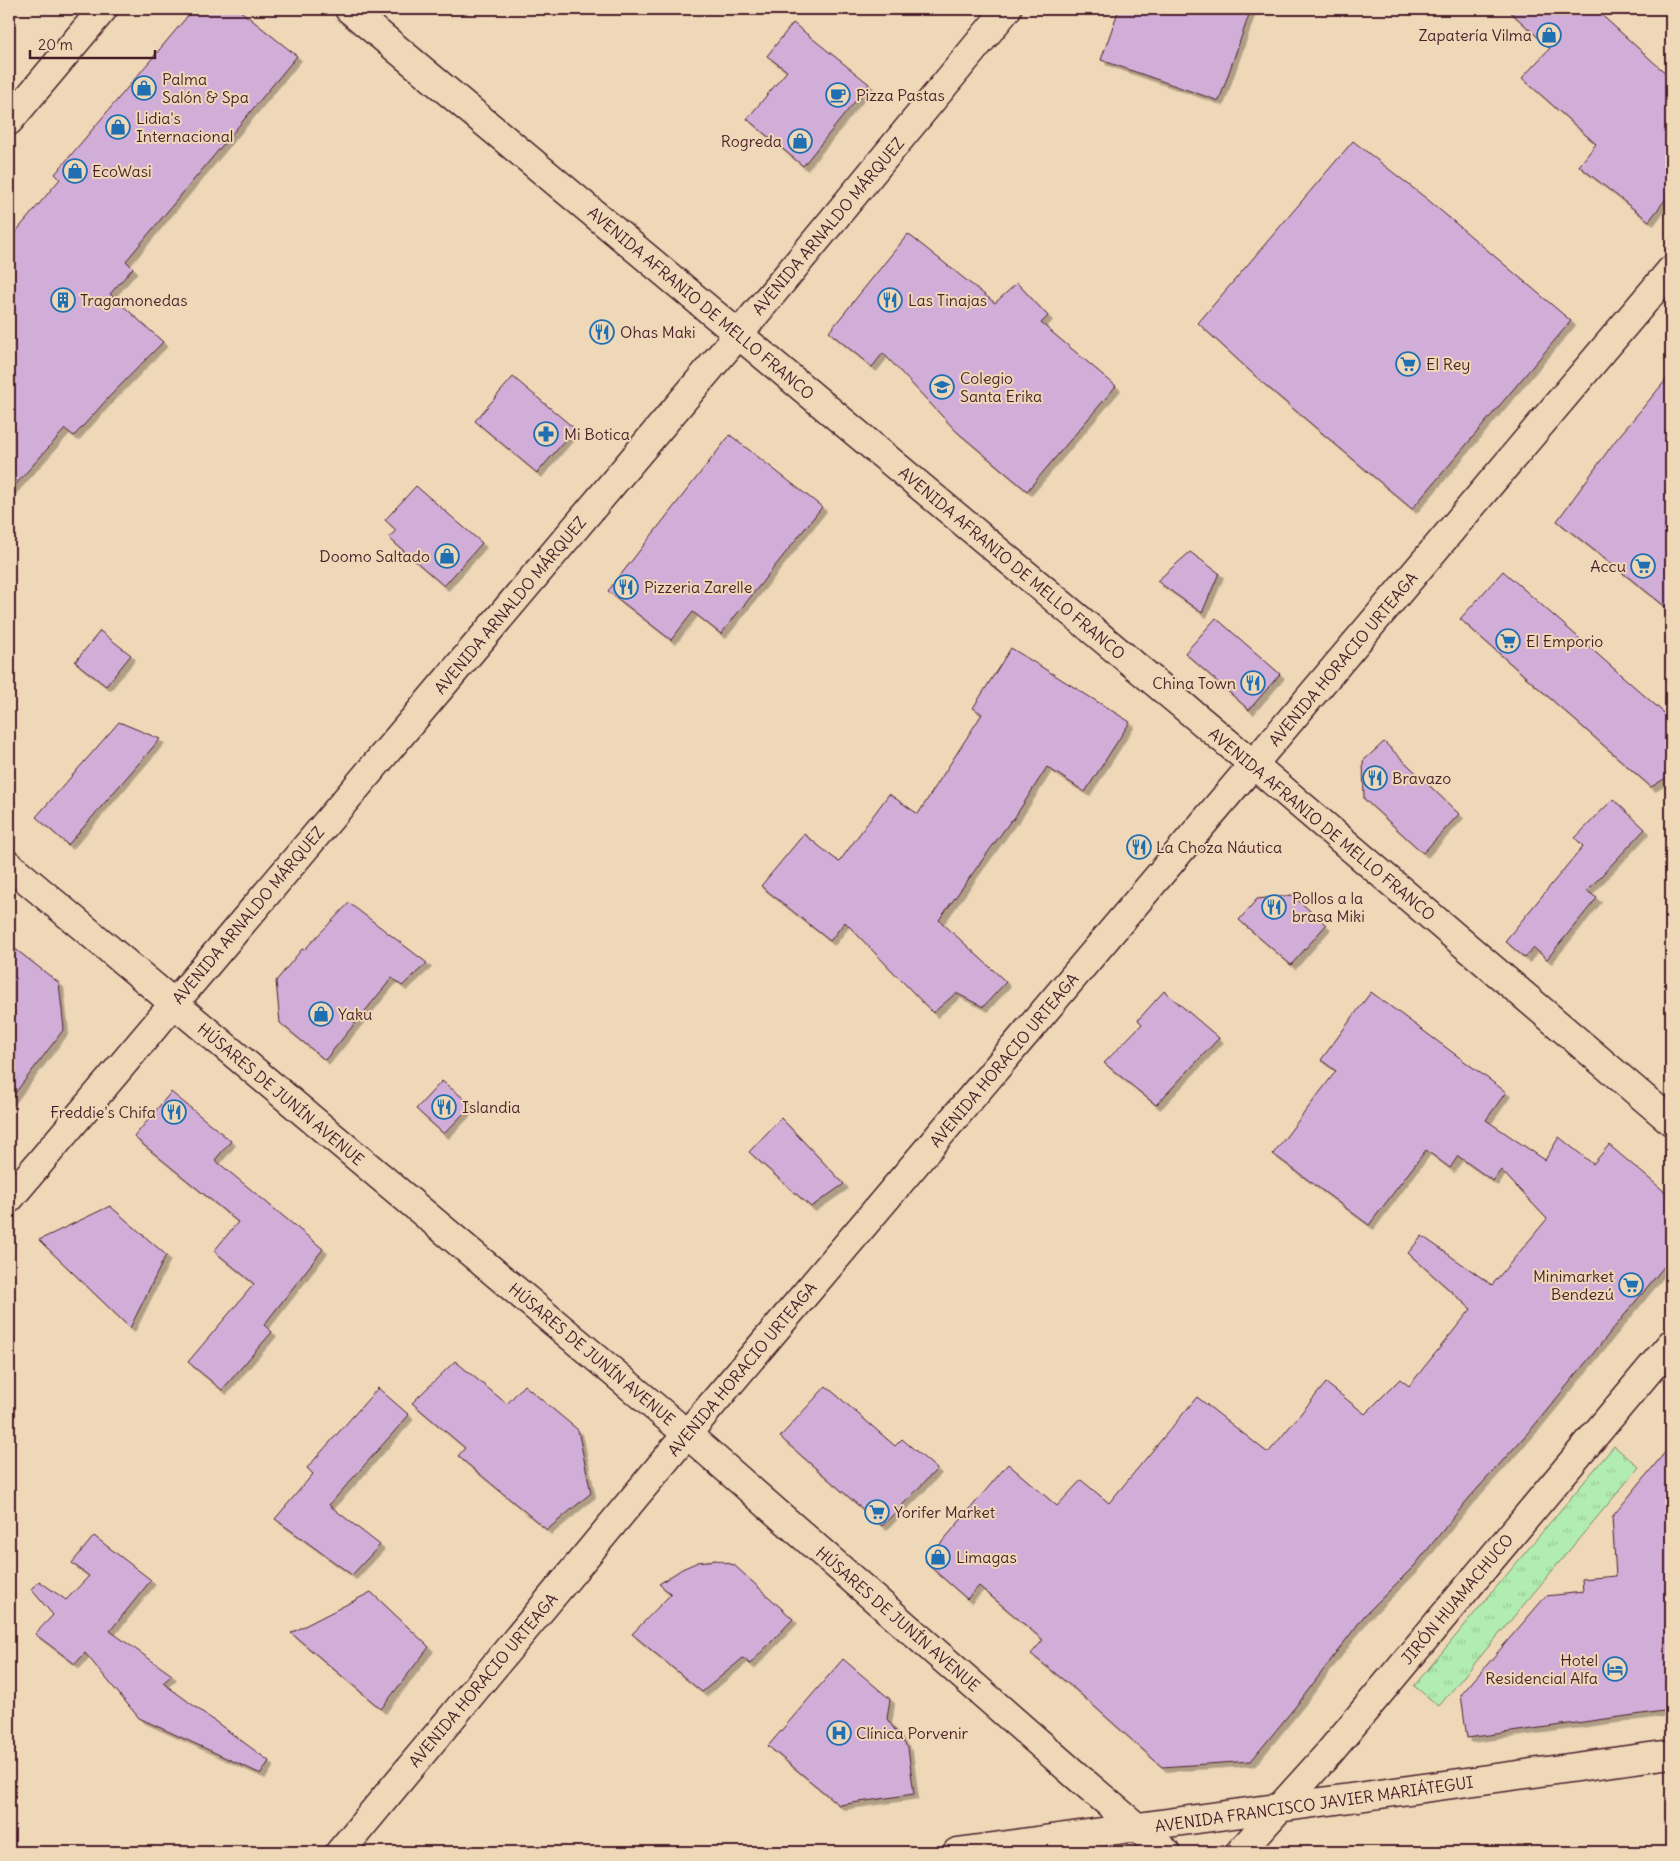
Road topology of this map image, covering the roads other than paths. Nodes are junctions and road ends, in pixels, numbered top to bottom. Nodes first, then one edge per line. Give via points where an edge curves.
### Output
1 (103, 9) edge
2 (349, 9) edge
3 (1007, 9) edge
4 (9, 121) edge
5 (1671, 270) edge
6 (738, 335) junction
7 (1254, 765) junction
8 (9, 865) edge
9 (174, 1004) junction
10 (1671, 1121) edge
11 (9, 1199) edge
12 (1671, 1344) edge
13 (687, 1434) junction
14 (1671, 1754) edge
15 (1279, 1809) junction
16 (1139, 1829) junction
17 (340, 1852) edge
18 (957, 1852) edge
19 (1166, 1852) edge
20 (1240, 1852) edge

1 - 4 street
2 - 6 street, AVENIDA AFRANIO DE MELLO FRANCO
3 - 6 street, AVENIDA ARNALDO MÁRQUEZ
5 - 7 street, AVENIDA HORACIO URTEAGA
6 - 7 street, AVENIDA AFRANIO DE MELLO FRANCO
6 - 9 street, AVENIDA ARNALDO MÁRQUEZ
7 - 10 street, AVENIDA AFRANIO DE MELLO FRANCO
7 - 13 street, AVENIDA HORACIO URTEAGA
8 - 9 street, HÚSARES DE JUNÍN AVENUE
9 - 11 street, AVENIDA ARNALDO MÁRQUEZ
9 - 13 street, HÚSARES DE JUNÍN AVENUE
12 - 15 street, JIRÓN HUAMACHUCO
13 - 16 street, HÚSARES DE JUNÍN AVENUE
13 - 17 street, AVENIDA HORACIO URTEAGA
14 - 15 street, AVENIDA FRANCISCO JAVIER MARIÁTEGUI
15 - 16 street, AVENIDA FRANCISCO JAVIER MARIÁTEGUI
15 - 20 street, JIRÓN HUAMACHUCO
16 - 18 street, AVENIDA FRANCISCO JAVIER MARIÁTEGUI
16 - 19 street, HÚSARES DE JUNÍN AVENUE

